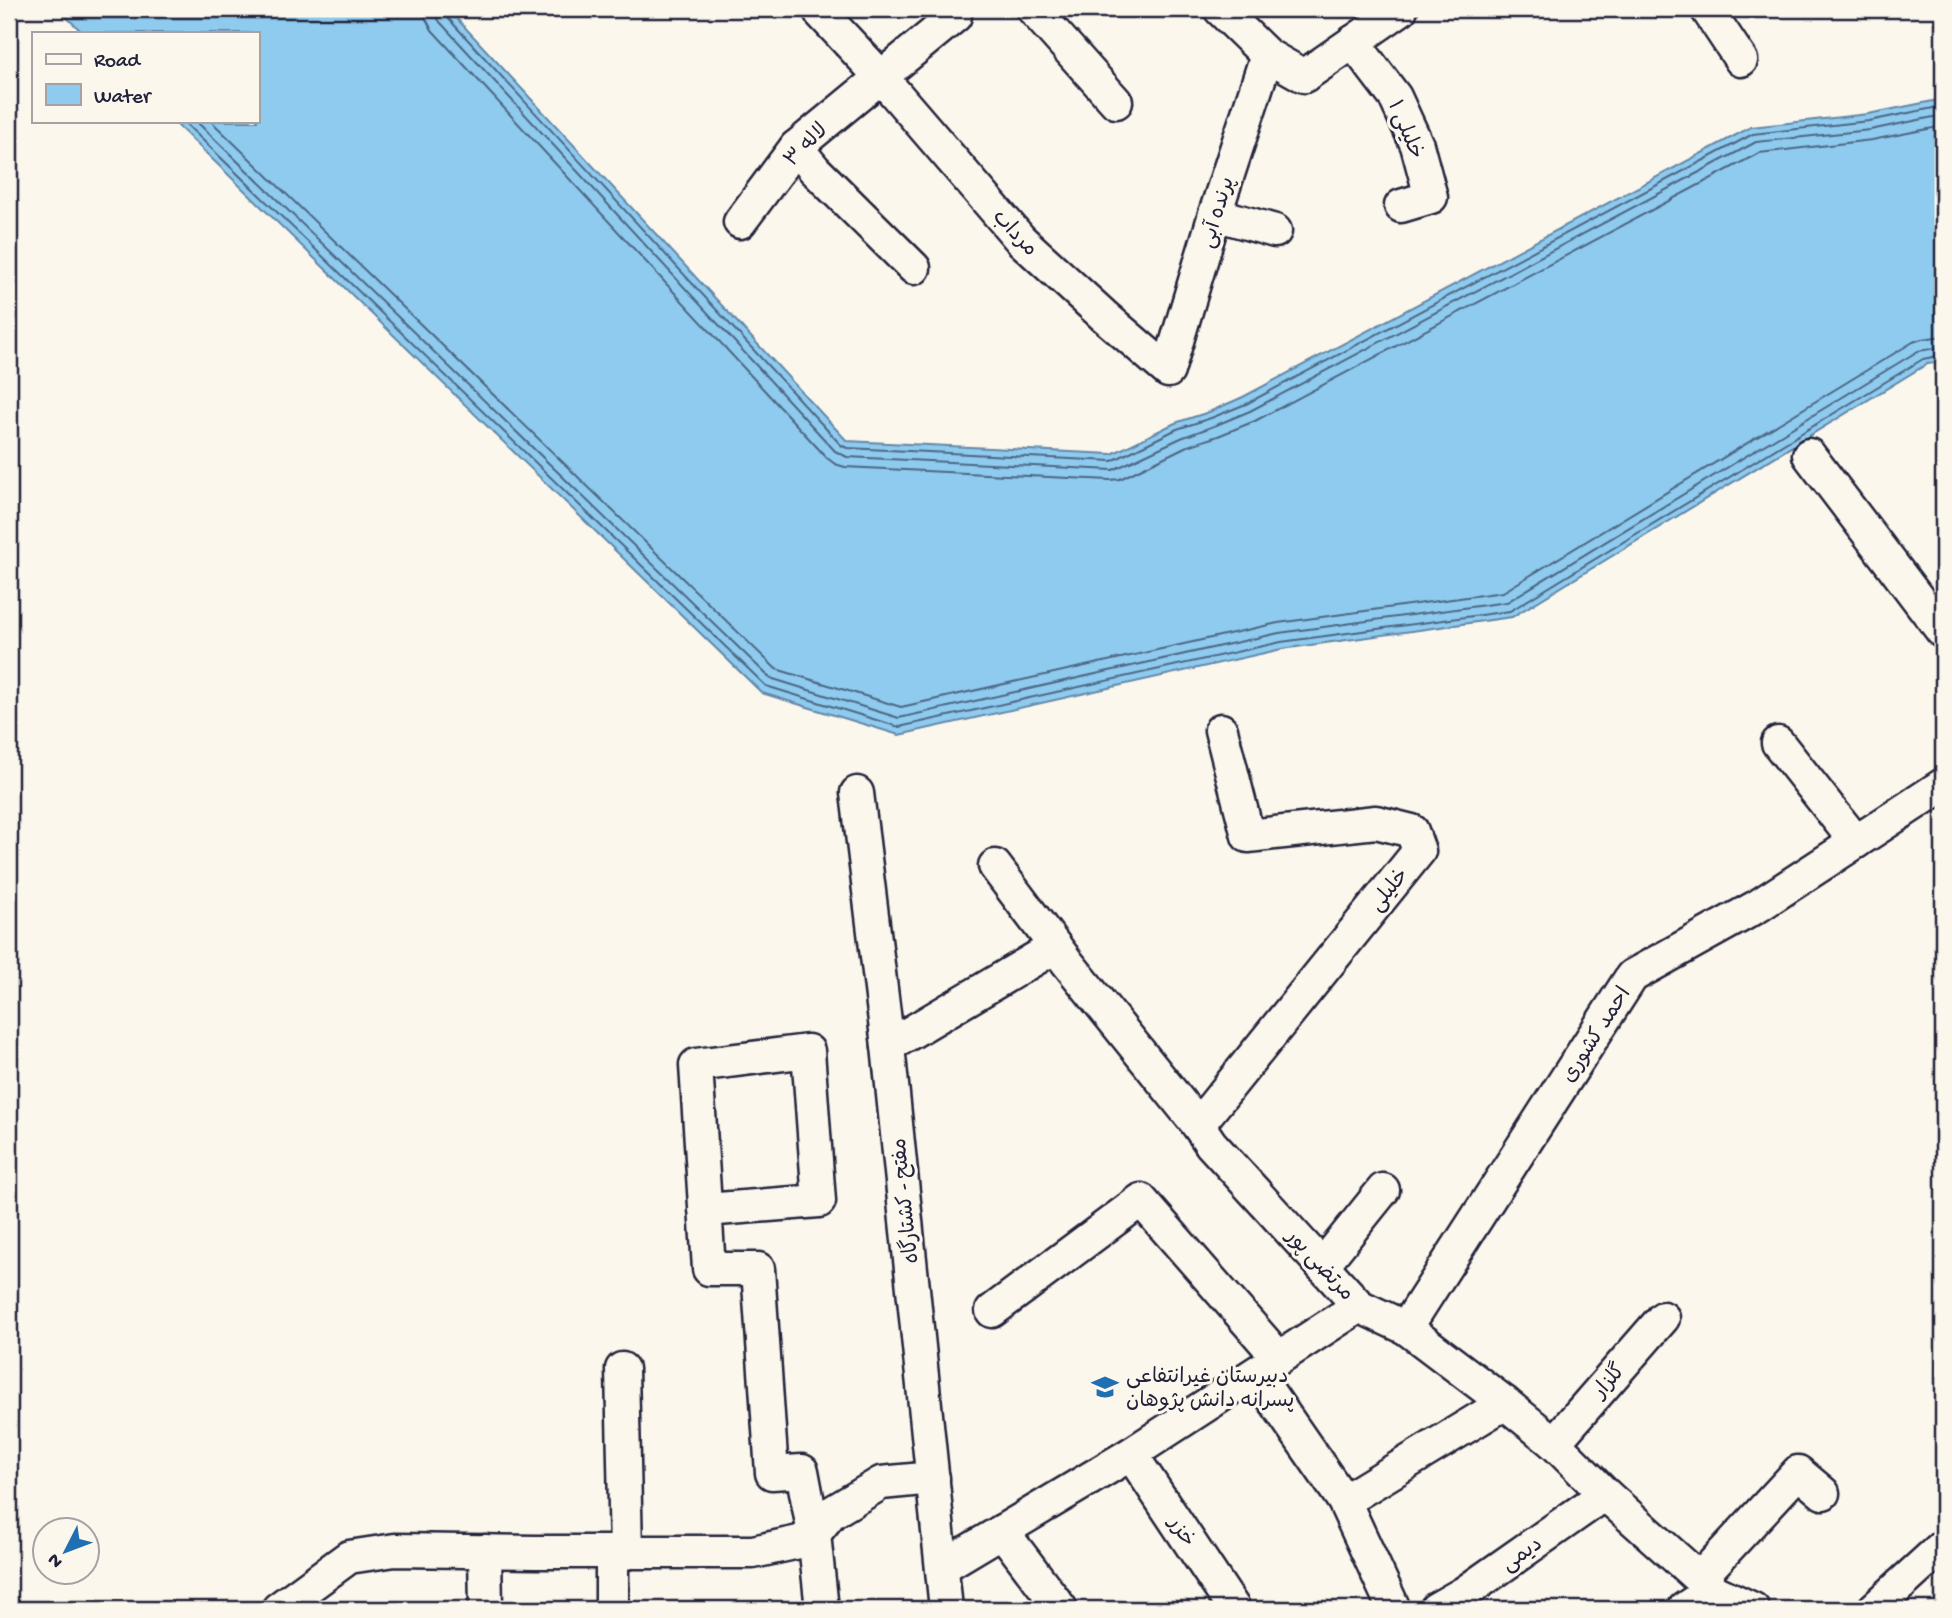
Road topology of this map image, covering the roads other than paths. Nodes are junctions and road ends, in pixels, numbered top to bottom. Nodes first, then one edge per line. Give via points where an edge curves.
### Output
1 (819, 9) edge
2 (1033, 9) edge
3 (1220, 9) edge
4 (1401, 9) edge
5 (1707, 9) edge
6 (956, 11) edge
7 (1353, 42) junction
8 (1267, 55) junction
9 (1741, 60) dead end
10 (881, 77) junction
11 (1116, 102) dead end
12 (796, 147) junction
13 (1401, 206) dead end
14 (1215, 214) junction
15 (740, 222) dead end
16 (1275, 231) dead end
17 (914, 268) dead end
18 (1168, 371) joint
19 (1809, 455) dead end
20 (1943, 632) edge
21 (1221, 730) dead end
22 (1778, 743) dead end
23 (1943, 785) edge
24 (857, 793) dead end
25 (1856, 842) junction
26 (995, 866) dead end
27 (1055, 947) junction
28 (888, 1046) junction
29 (1198, 1125) junction
30 (1382, 1190) dead end
31 (705, 1210) junction
32 (1322, 1266) junction
33 (1359, 1306) junction
34 (992, 1311) dead end
35 (1663, 1318) dead end
36 (1406, 1328) junction
37 (1268, 1366) junction
38 (622, 1369) dead end
39 (1505, 1403) junction
40 (1553, 1443) junction
41 (1131, 1454) junction
42 (933, 1478) junction
43 (1823, 1493) dead end
44 (1605, 1494) junction
45 (1344, 1501) junction
46 (1002, 1531) junction
47 (814, 1534) junction
48 (1943, 1546) edge
49 (485, 1552) junction
50 (619, 1553) junction
51 (942, 1567) junction
52 (1706, 1584) junction
53 (278, 1609) edge
54 (486, 1609) edge
55 (612, 1609) edge
56 (822, 1609) edge
57 (946, 1609) edge
58 (1061, 1609) edge
59 (1234, 1609) edge
60 (1394, 1609) edge
61 (1436, 1609) edge
62 (1684, 1609) edge
63 (1754, 1609) edge
64 (1874, 1609) edge

1 - 10 street, مرداب
2 - 11 street
3 - 8 street
4 - 7 street
5 - 9 street
6 - 10 street, لاله ۳
7 - 8 street via 1304,76
7 - 13 street, خلیلی ۱ via 1395,97 1417,145 1431,197
8 - 14 street, پرنده آبی
10 - 12 street, لاله ۳
10 - 18 street, مرداب via 1021,240
12 - 15 street, لاله ۳
12 - 17 street
14 - 16 street
14 - 18 street, پرنده آبی
19 - 20 street
21 - 29 street, خلیلی via 1248,836 1376,822 1412,831 1419,851
22 - 25 street
23 - 25 street, احمد کشوری
24 - 28 street, مفتح - کشتارگاه
25 - 36 street, احمد کشوری via 1758,906 1632,976
26 - 27 street, مرتضی پور
27 - 28 street
27 - 29 street, مرتضی پور
28 - 42 street, مفتح - کشتارگاه
29 - 32 street, مرتضی پور
30 - 32 street
31 - 31 street via 696,1065 808,1051 819,1201
31 - 47 street via 709,1269 758,1269 772,1473 802,1471
32 - 33 street, مرتضی پور
33 - 36 street, مرتضی پور
33 - 37 street
34 - 37 street via 1141,1200
35 - 40 street, گلزار
36 - 39 street, مرتضی پور
37 - 41 street
37 - 45 street
38 - 50 street
39 - 40 street, مرتضی پور
39 - 45 street
40 - 44 street, مرتضی پور
41 - 46 street
41 - 59 street, خزر
42 - 47 street via 881,1483 831,1513
42 - 51 street, مفتح - کشتارگاه
43 - 52 street via 1798,1472
44 - 52 street, مرتضی پور
44 - 61 street, دیمی
45 - 60 street
46 - 51 street
46 - 58 street
47 - 50 street via 753,1552
47 - 56 street
48 - 64 street
49 - 50 street
49 - 53 street via 395,1550 349,1557
49 - 54 street
50 - 55 street
51 - 57 street, مفتح - کشتارگاه
52 - 62 street
52 - 63 street, مرتضی پور

